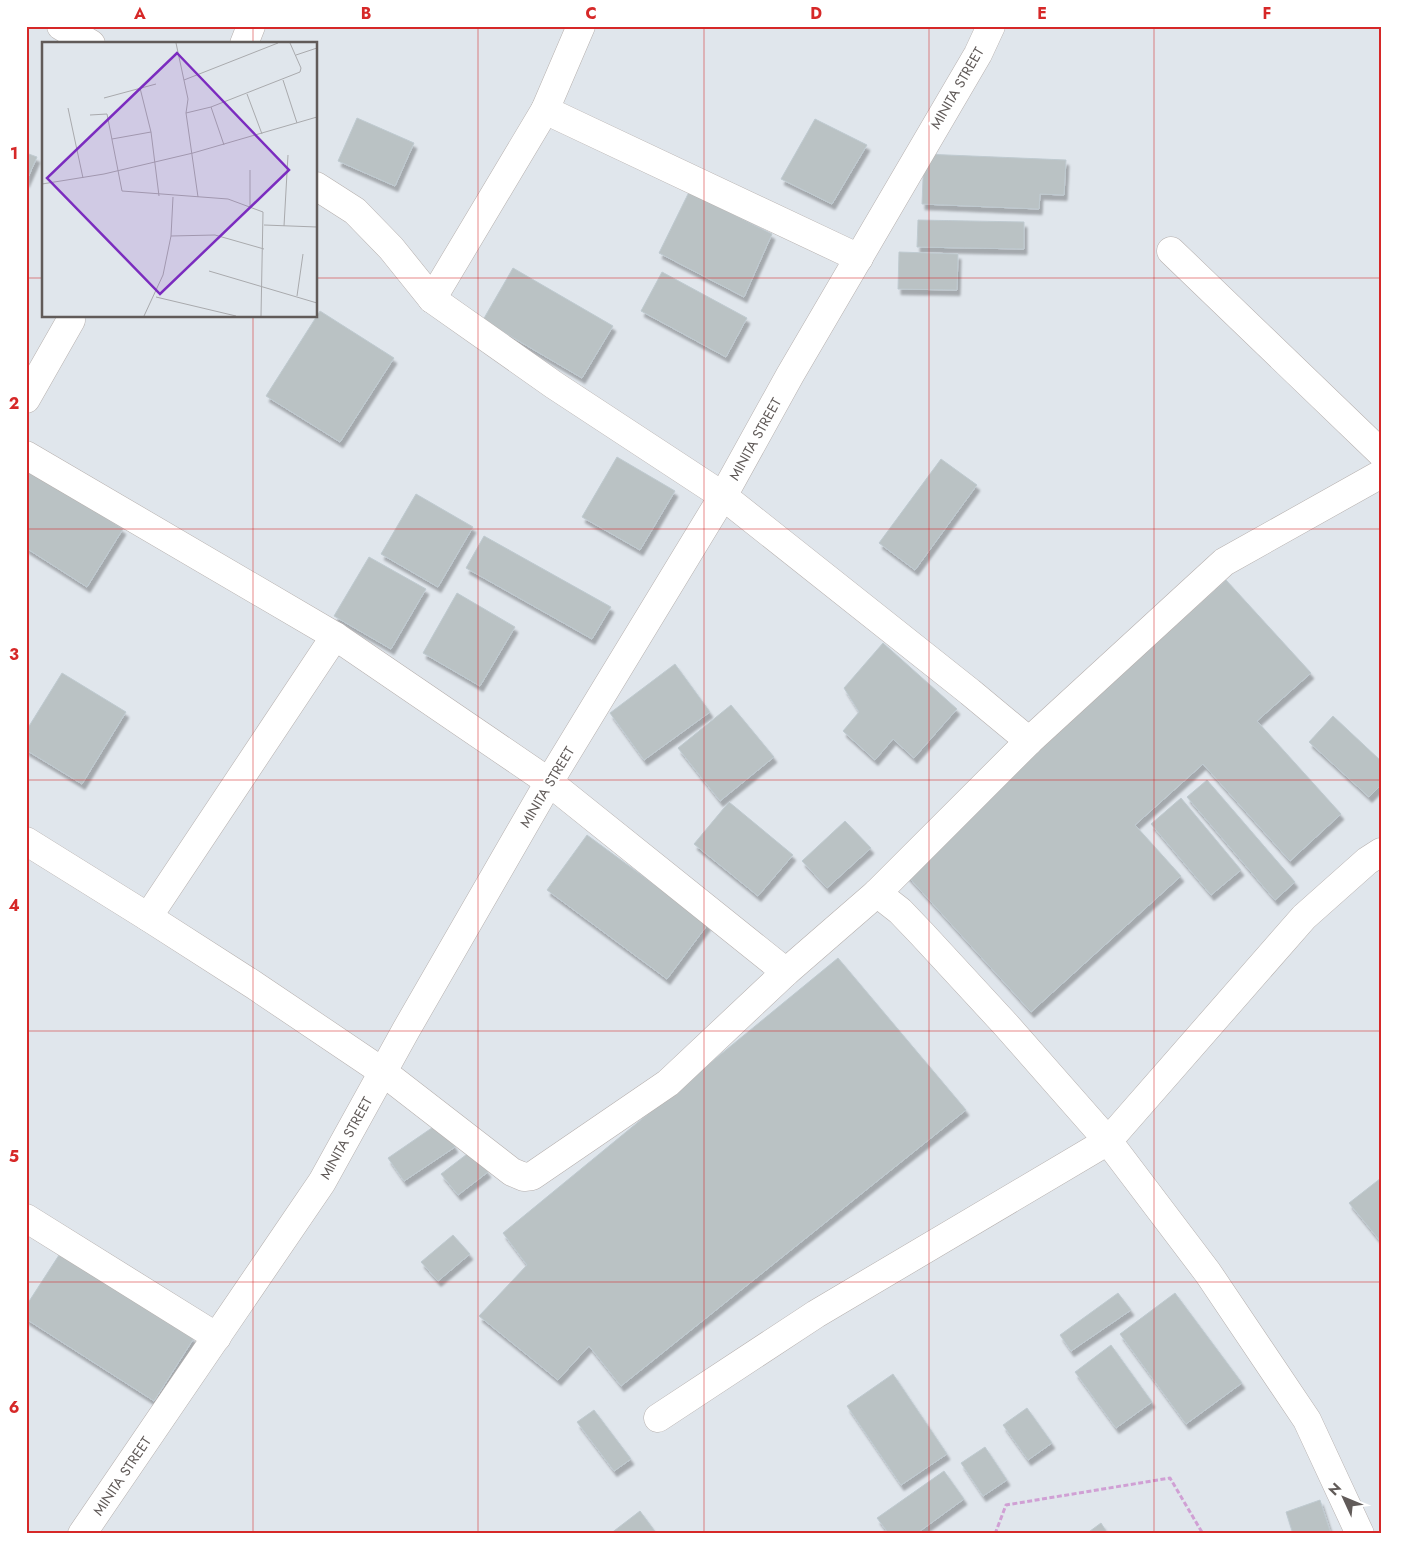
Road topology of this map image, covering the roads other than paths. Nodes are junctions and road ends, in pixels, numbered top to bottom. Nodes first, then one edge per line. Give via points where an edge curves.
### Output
1 (61, 26) edge
2 (251, 26) edge
3 (581, 26) edge
4 (991, 26) edge
5 (88, 42) edge
6 (245, 42) edge
7 (545, 110) junction
8 (318, 187) edge
9 (1171, 251) dead end
10 (858, 258) junction
11 (432, 299) junction
12 (72, 320) dead end
13 (26, 398) edge
14 (1381, 454) edge
15 (26, 455) edge
16 (1381, 474) edge
17 (722, 496) junction
18 (335, 636) junction
19 (1029, 741) junction
20 (549, 782) junction
21 (26, 841) edge
22 (1381, 852) edge
23 (877, 894) junction
24 (148, 917) junction
25 (786, 972) junction
26 (383, 1072) junction
27 (1108, 1141) junction
28 (26, 1218) edge
29 (217, 1337) junction
30 (658, 1418) dead end
31 (82, 1534) edge
32 (1360, 1534) edge

1 - 5 street
2 - 6 street
3 - 7 street
4 - 10 street, MINITA STREET via 978,54
7 - 10 street
7 - 11 street
8 - 11 street via 355,211 392,248
9 - 14 street
10 - 17 street, MINITA STREET
11 - 17 street via 554,385
12 - 13 street
15 - 18 street
16 - 19 street via 1224,562
17 - 19 street
17 - 20 street, MINITA STREET
18 - 20 street
18 - 24 street
19 - 23 street
20 - 25 street
20 - 26 street, MINITA STREET
21 - 24 street
22 - 27 street via 1304,917
23 - 25 street
23 - 27 street via 900,911 922,934
24 - 26 street
25 - 26 street via 668,1083 532,1176 524,1177 512,1172
26 - 29 street, MINITA STREET via 322,1182
27 - 30 street via 816,1314
27 - 32 street via 1208,1273 1307,1420
28 - 29 street
29 - 31 street, MINITA STREET

